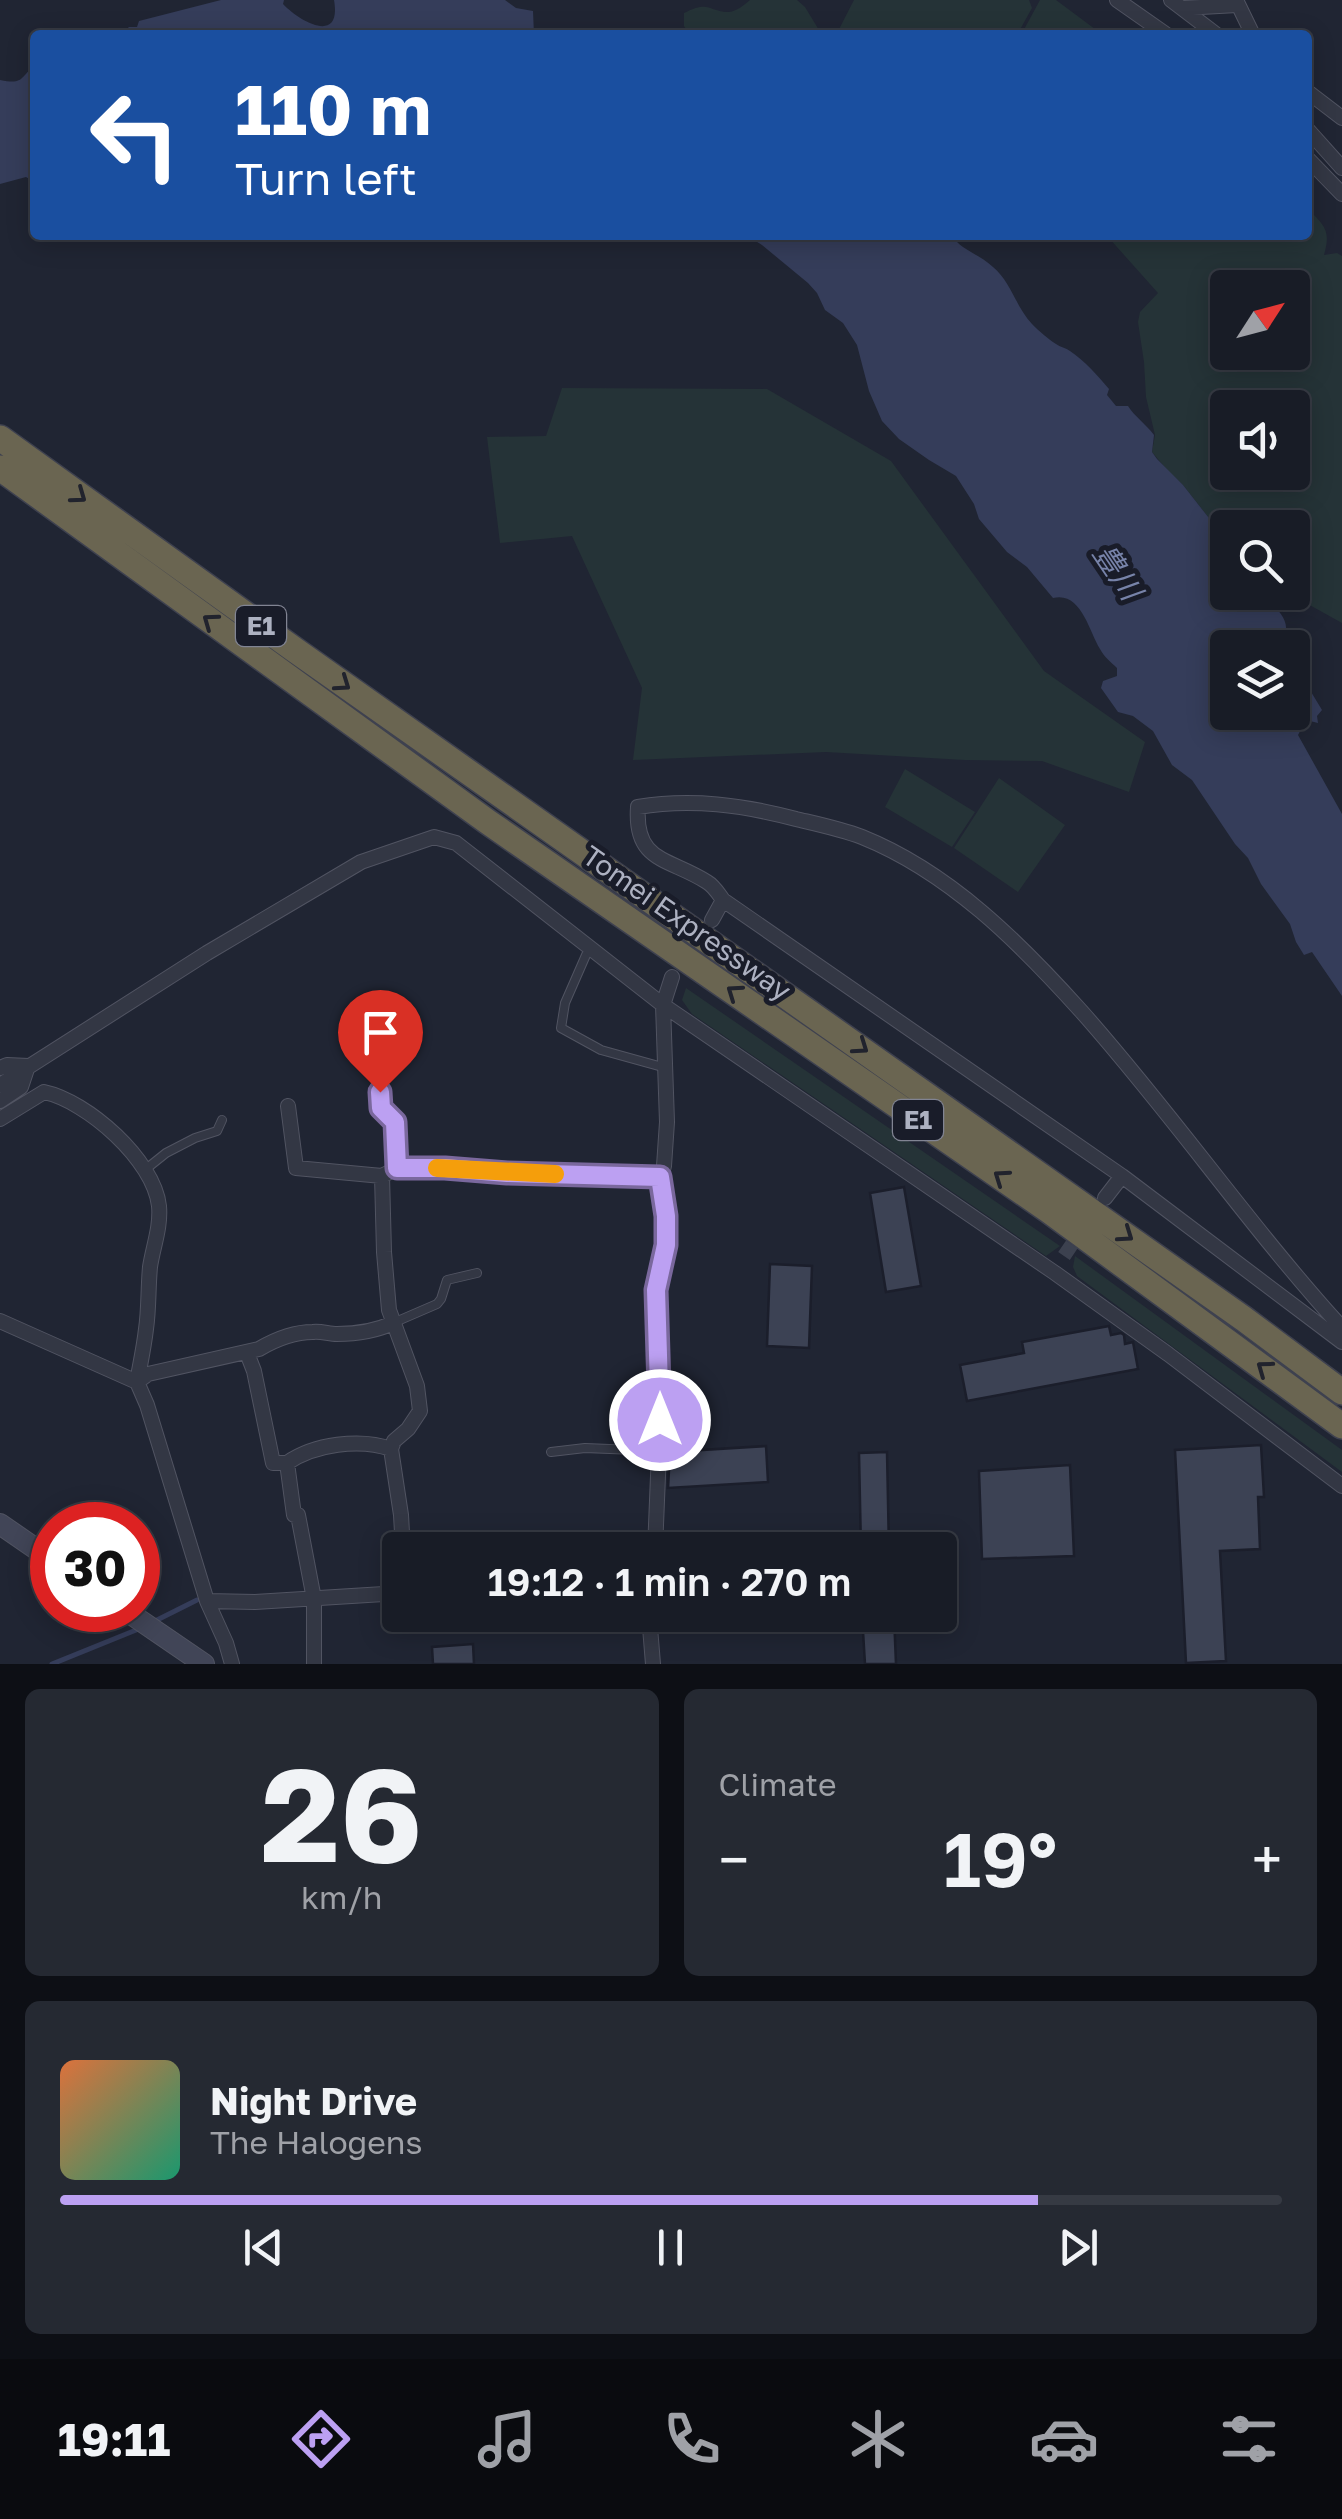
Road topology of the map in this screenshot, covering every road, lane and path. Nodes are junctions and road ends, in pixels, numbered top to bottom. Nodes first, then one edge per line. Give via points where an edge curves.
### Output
1 (1116, 0) edge
2 (1236, 2) edge
3 (1177, 4) edge
4 (1160, 30) edge
5 (1210, 30) edge
6 (1250, 30) edge
7 (1312, 95) edge
8 (1342, 118) edge
9 (1312, 134) edge
10 (1312, 163) edge
11 (1342, 168) edge
12 (1342, 194) edge
13 (0, 438) edge
14 (0, 468) edge
15 (723, 900) junction
16 (712, 920) dead end
17 (591, 949) junction
18 (672, 977) dead end
19 (663, 1005) junction
20 (28, 1066) junction
21 (0, 1068) edge
22 (666, 1068) junction
23 (0, 1085) edge
24 (380, 1092) dead end
25 (0, 1101) edge
26 (288, 1106) dead end
27 (0, 1119) edge
28 (222, 1120) dead end
29 (397, 1168) junction
30 (146, 1169) junction
31 (382, 1176) junction
32 (1122, 1176) junction
33 (660, 1177) junction
34 (1105, 1198) dead end
35 (1064, 1256) tunnel mouth
36 (1054, 1273) junction
37 (477, 1274) dead end
38 (0, 1320) edge
39 (393, 1322) junction
40 (1342, 1328) edge
41 (1342, 1342) edge
42 (247, 1353) junction
43 (137, 1382) junction
44 (1342, 1392) edge
45 (1342, 1426) edge
46 (391, 1449) junction
47 (660, 1451) junction
48 (551, 1452) dead end
49 (288, 1463) junction
50 (1342, 1486) edge
51 (0, 1524) edge
52 (401, 1532) edge
53 (655, 1532) edge
54 (30, 1545) edge
55 (382, 1594) edge
56 (314, 1599) junction
57 (207, 1602) junction
58 (158, 1632) edge
59 (650, 1632) edge
60 (204, 1664) edge
61 (232, 1664) edge
62 (314, 1664) edge
63 (653, 1664) edge

1 - 4 street
2 - 3 street
2 - 6 street
3 - 5 street
7 - 8 street
9 - 11 street
10 - 12 street
13 -> 44 highway, Tomei Expressway / E1
45 -> 14 highway, Tomei Expressway / E1
15 - 16 street
15 - 32 street
15 - 40 street via 711,884 650,853 640,841 638,807 694,802 760,809 861,837 945,884 998,925 1128,1063
17 - 19 street
17 - 20 street via 456,843 434,837 361,862
17 - 22 lane via 565,1002 561,1028 601,1050
18 - 19 street
19 - 22 street
19 - 36 street
20 - 21 street
20 - 23 street
20 - 25 street via 20,1087
22 - 33 street
24 - 29 street via 381,1108 395,1122
26 - 31 street via 296,1168
27 - 30 street via 44,1092 56,1094 95,1118
28 - 30 lane via 216,1131
29 - 31 street
29 - 33 street
30 - 43 street via 156,1190 159,1227
31 - 39 street
32 - 34 street
32 - 41 street
33 - 47 street via 666,1216 656,1290
35 - 36 street
36 - 50 street
37 - 39 lane via 447,1280 436,1304
38 - 43 street
39 - 42 street via 382,1329 290,1334
39 - 46 street via 420,1410
42 - 43 street
42 - 49 street via 272,1463
43 - 57 street
46 - 49 street via 325,1447
46 - 52 street
47 - 48 lane
47 - 53 street
49 - 56 street
51 - 54 main road
55 - 56 street
56 - 57 street
56 - 62 street
57 - 61 street
58 - 60 main road
59 - 63 street

